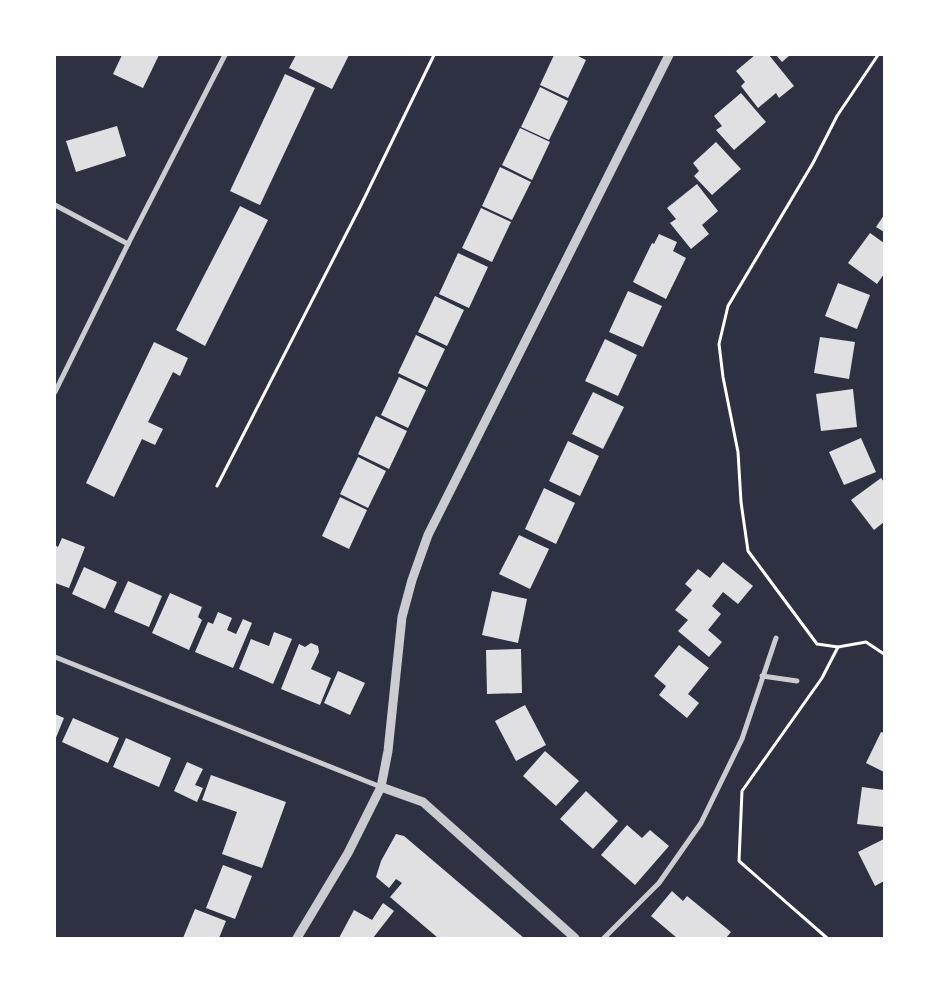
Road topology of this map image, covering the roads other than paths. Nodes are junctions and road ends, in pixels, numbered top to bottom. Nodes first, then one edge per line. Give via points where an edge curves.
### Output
1 (226, 55) edge
2 (669, 55) edge
3 (55, 205) edge
4 (128, 244) junction
5 (55, 392) edge
6 (776, 638) dead end
7 (55, 657) edge
8 (762, 676) junction
9 (797, 682) dead end
10 (381, 787) junction
11 (297, 938) edge
12 (575, 938) edge
13 (604, 938) edge

1 - 4 street
2 - 10 street via 428,535 402,617 388,751
3 - 4 street
4 - 5 street
6 - 8 street
7 - 10 street
8 - 9 street
8 - 13 street via 742,739 701,822 658,883
10 - 11 street via 348,853
10 - 12 street via 423,802

